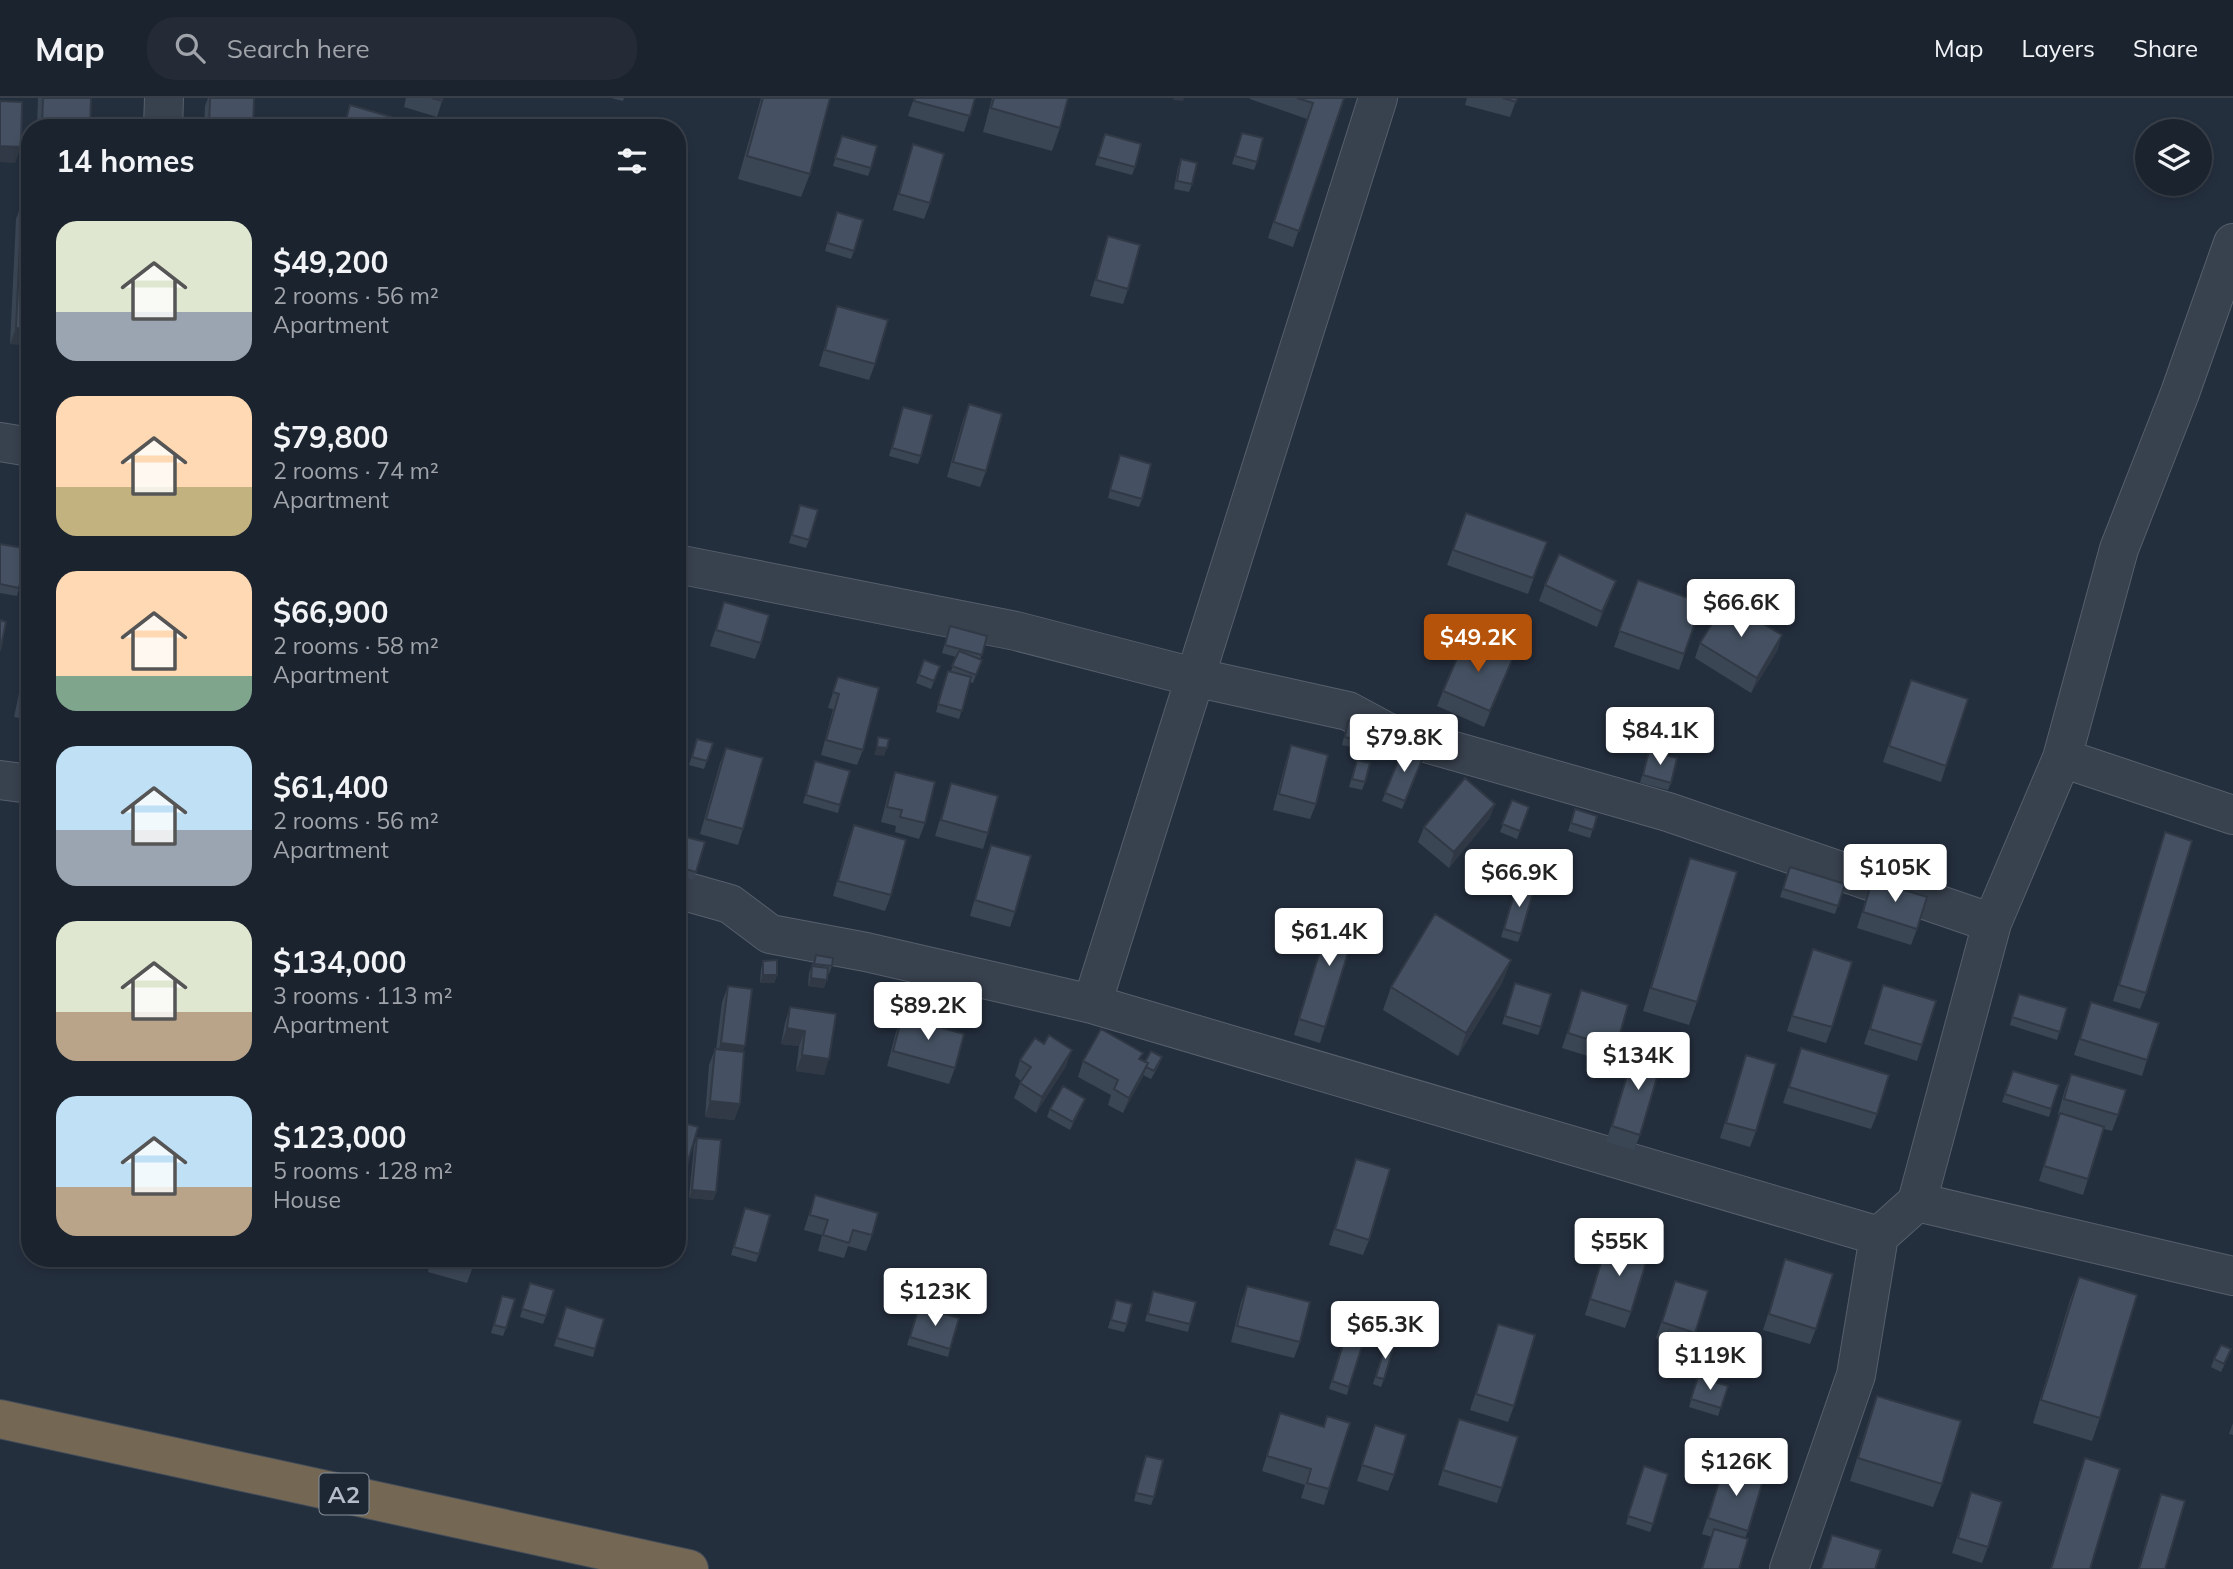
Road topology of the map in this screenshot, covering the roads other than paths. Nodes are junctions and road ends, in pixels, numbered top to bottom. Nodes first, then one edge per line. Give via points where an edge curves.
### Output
1 (164, 98) edge
2 (1378, 98) edge
3 (163, 119) edge
4 (2233, 243) edge
5 (0, 442) edge
6 (21, 446) edge
7 (686, 566) edge
8 (1194, 677) junction
9 (2062, 758) junction
10 (0, 780) edge
11 (21, 783) edge
12 (2233, 815) edge
13 (686, 892) edge
14 (1992, 923) junction
15 (1092, 1003) junction
16 (1917, 1202) junction
17 (1879, 1236) junction
18 (2233, 1276) edge
19 (0, 1419) edge
20 (689, 1569) edge
21 (1789, 1569) edge

1 - 3 street
2 - 8 street
4 - 9 street via 2119,549
5 - 6 street
7 - 8 street via 1016,631
8 - 14 street via 1348,711 1387,732 1668,811
8 - 15 street
9 - 12 street
9 - 14 street
10 - 11 street
13 - 15 street via 730,904 770,934
14 - 16 street
15 - 17 street
16 - 17 street
16 - 18 street
17 - 21 street via 1856,1375
19 - 20 highway, A2

